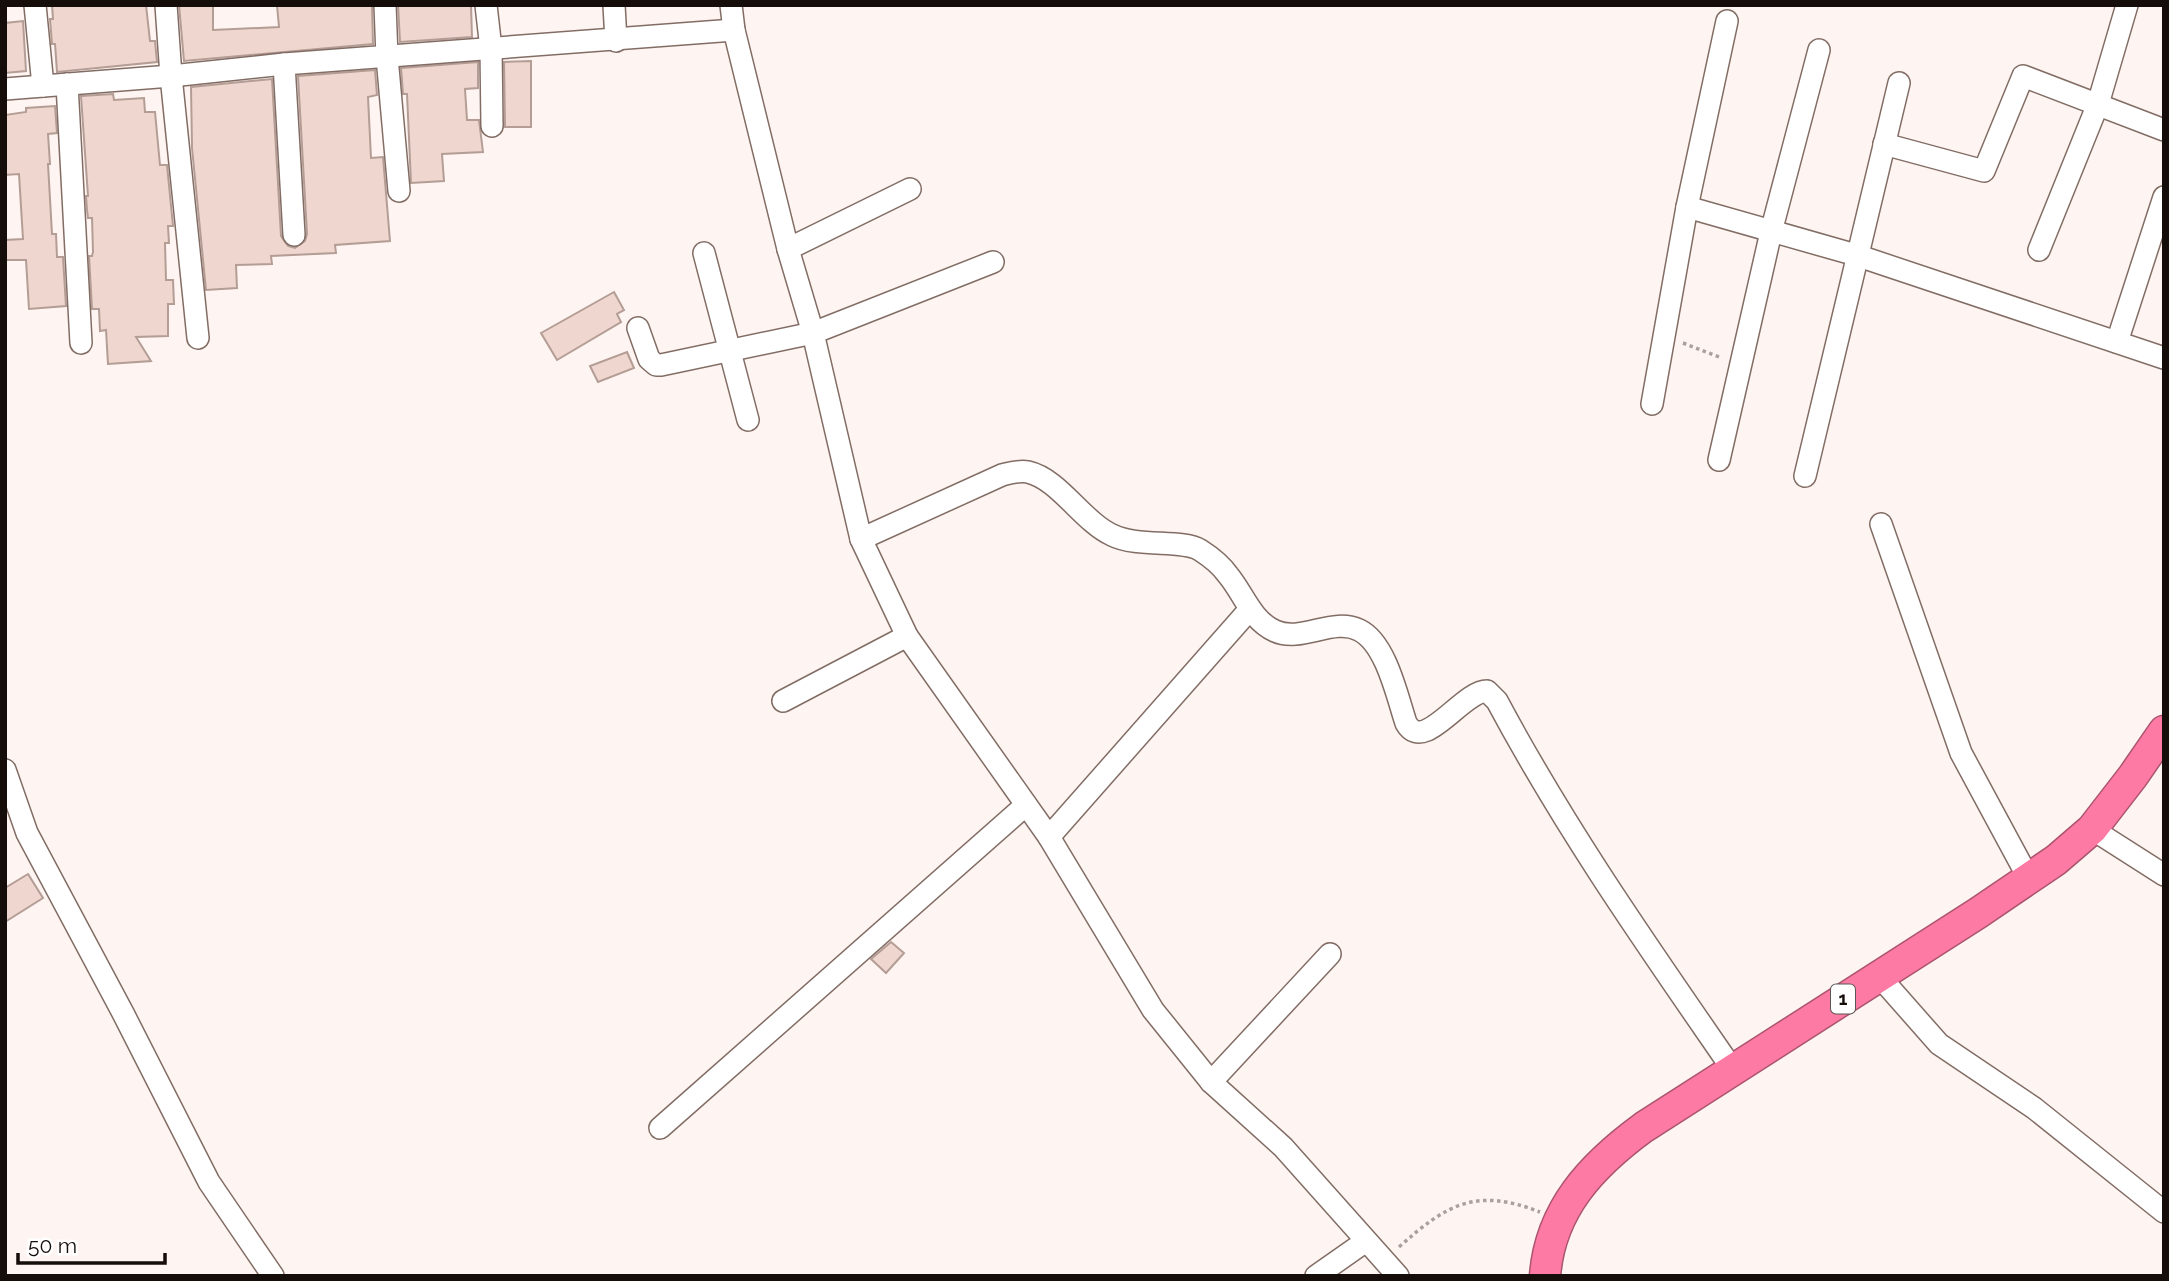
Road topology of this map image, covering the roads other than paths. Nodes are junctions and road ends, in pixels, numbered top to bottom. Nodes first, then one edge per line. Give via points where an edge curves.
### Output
1 (35, 5) edge
2 (166, 5) edge
3 (385, 5) edge
4 (486, 5) edge
5 (614, 5) edge
6 (731, 5) edge
7 (2127, 5) edge
8 (1727, 21) dead end
9 (734, 30) junction
10 (616, 41) junction
11 (491, 49) junction
12 (1819, 50) dead end
13 (387, 57) junction
14 (284, 64) junction
15 (171, 76) junction
16 (1899, 83) dead end
17 (67, 84) junction
18 (43, 86) junction
19 (5, 89) edge
20 (2098, 104) junction
21 (492, 126) dead end
22 (2164, 130) edge
23 (1884, 144) junction
24 (910, 189) dead end
25 (400, 191) dead end
26 (2164, 197) edge
27 (1687, 206) junction
28 (1771, 232) junction
29 (294, 235) dead end
30 (788, 249) junction
31 (2039, 250) dead end
32 (704, 253) dead end
33 (1856, 255) junction
34 (993, 262) dead end
35 (638, 328) dead end
36 (813, 333) junction
37 (198, 338) dead end
38 (2117, 342) junction
39 (81, 343) dead end
40 (730, 350) junction
41 (2164, 358) edge
42 (1652, 404) dead end
43 (748, 420) dead end
44 (1719, 460) dead end
45 (1805, 476) dead end
46 (1881, 524) dead end
47 (861, 539) junction
48 (1250, 609) junction
49 (906, 636) junction
50 (783, 701) dead end
51 (2164, 731) edge
52 (5, 770) edge
53 (1027, 804) junction
54 (2092, 829) junction
55 (1049, 837) junction
56 (2164, 875) edge
57 (2029, 879) junction
58 (1330, 954) dead end
59 (1879, 976) junction
60 (1733, 1070) junction
61 (1211, 1082) junction
62 (660, 1128) dead end
63 (2164, 1212) edge
64 (1366, 1241) junction
65 (1391, 1268) edge
66 (273, 1276) edge
67 (1316, 1276) edge
68 (1545, 1276) edge

1 - 18 street
2 - 15 street
3 - 13 street
4 - 11 street
5 - 10 street
6 - 9 street
7 - 20 street
8 - 27 street
9 - 10 street
9 - 30 street
10 - 11 street
11 - 13 street
11 - 21 street
12 - 28 street
13 - 14 street
13 - 25 street
14 - 15 street
14 - 29 street
15 - 17 street
15 - 37 street
16 - 23 street
17 - 18 street
17 - 39 street
18 - 19 street
20 - 22 street
20 - 23 street via 2023,76 1984,171
20 - 31 street
23 - 33 street
24 - 30 street
26 - 38 street
27 - 28 street
27 - 42 street
28 - 33 street
28 - 44 street
30 - 36 street
32 - 40 street
33 - 38 street
33 - 45 street
34 - 36 street
35 - 40 street via 649,359 656,365
36 - 40 street
36 - 47 street
38 - 41 street
40 - 43 street
46 - 57 street via 1961,753
47 - 48 street via 1002,475 1027,471 1042,477 1112,535 1141,543 1197,548 1229,576
47 - 49 street
48 - 55 street
48 - 60 street via 1261,623 1287,634 1358,629 1374,642 1386,663 1406,723 1416,733 1436,724 1472,694 1487,691 1608,890
49 - 50 street
49 - 53 street
51 - 54 highway, 1
52 - 66 street via 27,833 209,1182
53 - 55 street
53 - 62 street
54 - 56 street
54 - 57 highway, 1
55 - 61 street via 1153,1010
57 - 59 highway, 1
58 - 61 street
59 - 60 highway, 1
59 - 63 street via 1939,1044 2034,1108
60 - 68 highway, 1 via 1611,1151 1587,1174 1558,1219
61 - 64 street via 1283,1147
64 - 65 street
64 - 67 street

